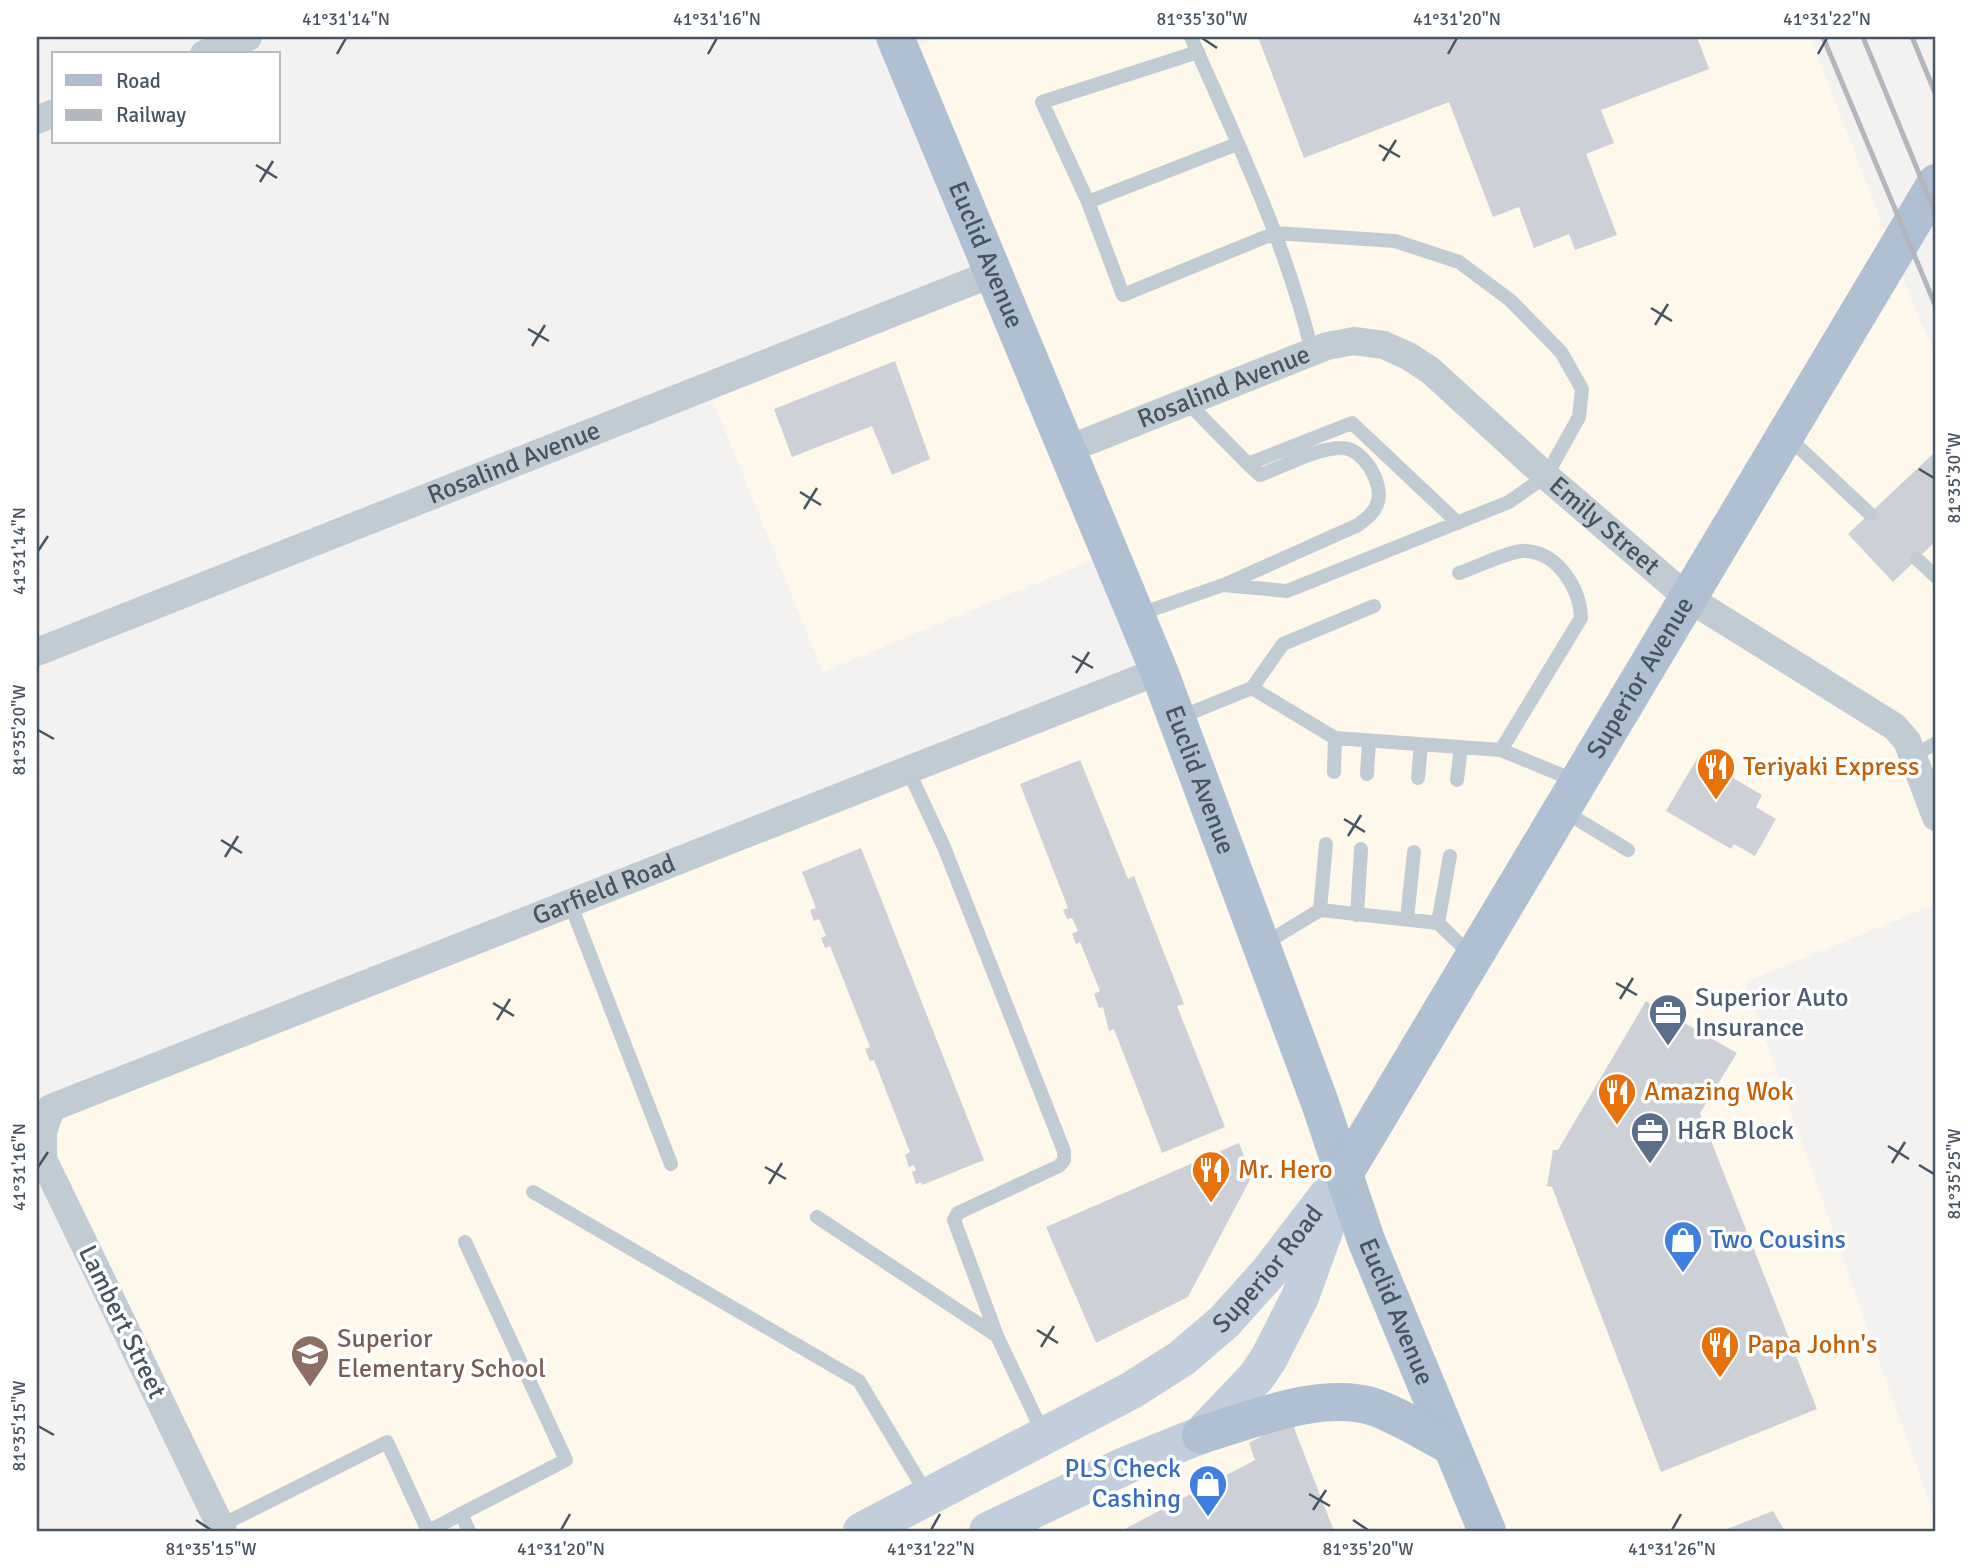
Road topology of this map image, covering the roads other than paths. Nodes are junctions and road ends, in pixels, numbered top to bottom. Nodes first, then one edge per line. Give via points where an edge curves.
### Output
1 (248, 37) edge
2 (895, 37) edge
3 (1191, 37) edge
4 (209, 52) edge
5 (1198, 52) junction
6 (1237, 145) junction
7 (1936, 183) edge
8 (1088, 202) junction
9 (1275, 233) junction
10 (991, 274) junction
11 (1384, 345) joint
12 (1312, 352) junction
13 (1188, 401) junction
14 (1786, 435) junction
15 (1066, 450) junction
16 (1248, 464) junction
17 (1546, 477) junction
18 (1870, 514) dead end
19 (1458, 523) junction
20 (1917, 559) dead end
21 (1459, 573) dead end
22 (1936, 577) edge
23 (1223, 585) junction
24 (1688, 598) junction
25 (1374, 606) dead end
26 (1136, 615) junction
27 (37, 652) edge
28 (1159, 671) junction
29 (1252, 688) junction
30 (1175, 719) junction
31 (1335, 738) junction
32 (1369, 741) junction
33 (1421, 744) junction
34 (1461, 747) junction
35 (1501, 750) junction
36 (1924, 750) edge
37 (908, 770) junction
38 (1334, 772) dead end
39 (1367, 774) dead end
40 (1418, 779) dead end
41 (1457, 780) dead end
42 (1569, 795) junction
43 (1936, 817) edge
44 (1326, 844) dead end
45 (1361, 849) dead end
46 (1628, 850) dead end
47 (1414, 852) dead end
48 (1450, 856) dead end
49 (570, 903) junction
50 (1320, 911) junction
51 (1357, 915) junction
52 (1407, 919) junction
53 (1438, 923) junction
54 (1261, 946) junction
55 (1473, 957) junction
56 (44, 1110) edge
57 (671, 1164) dead end
58 (1344, 1174) junction
59 (533, 1192) dead end
60 (817, 1217) dead end
61 (465, 1242) dead end
62 (998, 1336) junction
63 (1201, 1435) junction
64 (1044, 1436) junction
65 (1451, 1446) junction
66 (928, 1497) junction
67 (461, 1514) junction
68 (221, 1529) edge
69 (428, 1531) edge
70 (469, 1531) edge
71 (862, 1531) edge
72 (988, 1531) edge
73 (1487, 1531) edge

1 - 4 street
2 - 10 main road, Euclid Avenue
3 - 5 lane
5 - 6 lane
5 - 8 lane via 1042,102
6 - 8 lane
6 - 9 lane
7 - 14 main road, Superior Avenue
8 - 9 lane via 1123,295
9 - 12 lane via 1301,304
9 - 17 lane via 1395,241 1459,262 1510,300 1561,352 1582,389 1579,417
10 - 15 main road, Euclid Avenue
10 - 27 street, Rosalind Avenue
11 - 12 street, Rosalind Avenue via 1354,341
11 - 17 street, Emily Street via 1431,371
12 - 13 street, Rosalind Avenue
13 - 15 street, Rosalind Avenue
13 - 16 lane
14 - 18 lane
14 - 24 main road, Superior Avenue
15 - 26 main road, Euclid Avenue
16 - 19 lane via 1352,424
16 - 23 lane via 1260,475 1346,448 1370,468 1379,500 1372,514 1358,525
17 - 19 lane via 1509,502
17 - 24 street, Emily Street
19 - 23 lane via 1287,591
20 - 22 lane
21 - 35 lane via 1525,550 1548,557 1568,576 1580,600 1581,618
23 - 26 lane
24 - 36 street, Emily Street via 1895,727 1907,741
24 - 42 main road, Superior Avenue
25 - 29 lane via 1283,643
26 - 28 main road, Euclid Avenue
28 - 30 main road, Euclid Avenue
28 - 37 street, Garfield Road
29 - 30 lane
29 - 31 lane
30 - 54 main road, Euclid Avenue
31 - 32 lane
31 - 38 lane
32 - 33 lane
32 - 39 lane
33 - 34 lane
33 - 40 lane
34 - 35 lane
34 - 41 lane
35 - 42 lane
36 - 43 street, Emily Street
37 - 49 street, Garfield Road
37 - 62 lane via 944,847 1064,1151 1059,1166 954,1216
42 - 46 lane
42 - 55 main road, Superior Avenue
44 - 50 lane
45 - 51 lane
47 - 52 lane
48 - 53 lane
49 - 56 street, Garfield Road
49 - 57 lane
50 - 51 lane
50 - 54 lane
51 - 52 lane
52 - 53 lane
53 - 55 lane
54 - 58 main road, Euclid Avenue
55 - 58 main road, Superior Avenue
56 - 68 street, Lambert Street via 43,1159
58 - 63 main road, Superior Road via 1312,1268 1269,1358
58 - 64 main road, Superior Road via 1224,1322 1132,1390
58 - 65 main road, Euclid Avenue via 1366,1240
59 - 66 lane via 859,1381
60 - 62 lane
61 - 67 lane via 566,1460
62 - 64 lane
63 - 65 main road via 1302,1405 1356,1404 1375,1408
63 - 72 main road, Superior Road
64 - 66 main road, Superior Road
65 - 73 main road, Euclid Avenue
66 - 71 main road, Superior Road
67 - 69 lane
67 - 70 lane
68 - 69 lane via 387,1442

